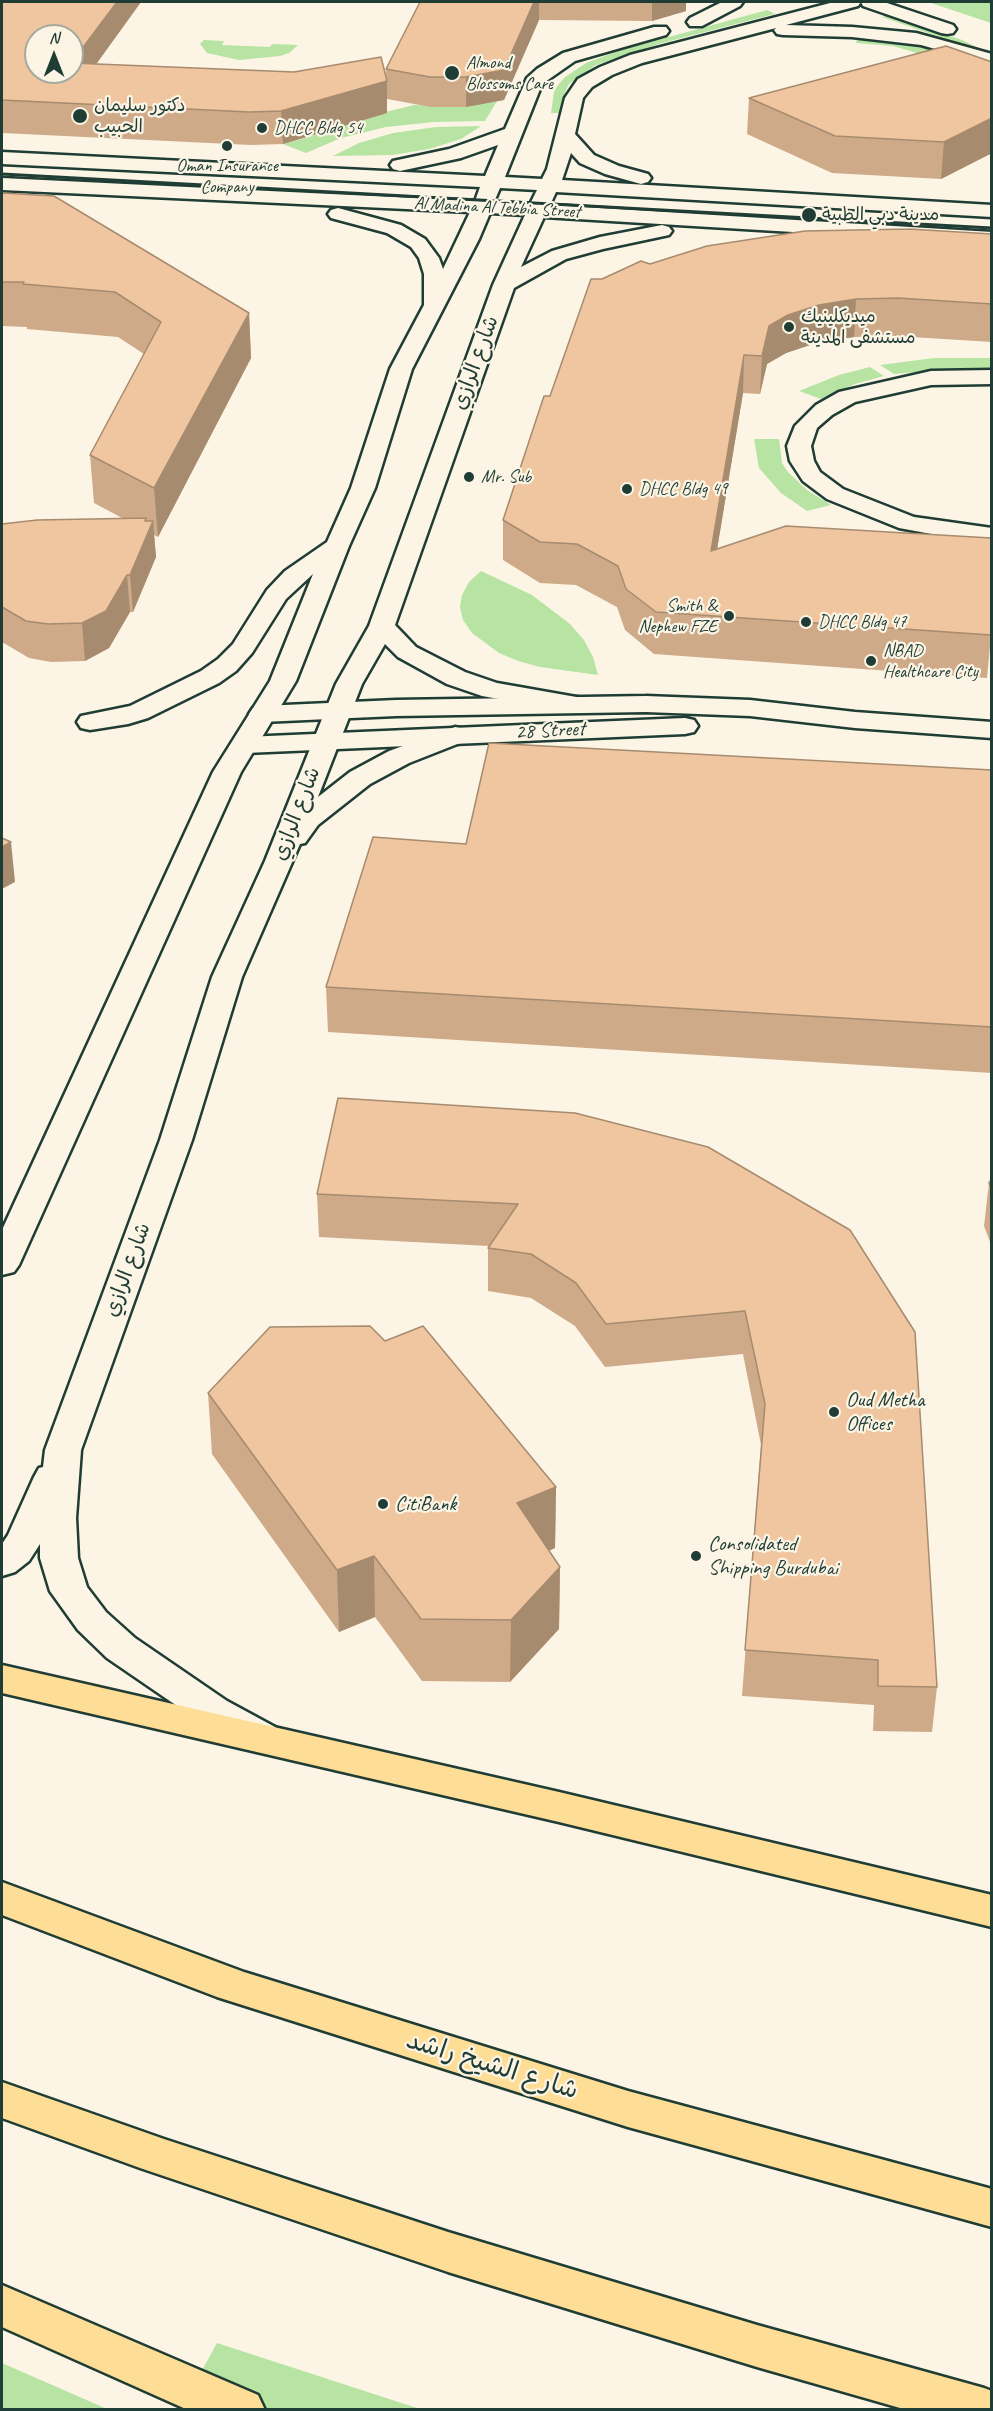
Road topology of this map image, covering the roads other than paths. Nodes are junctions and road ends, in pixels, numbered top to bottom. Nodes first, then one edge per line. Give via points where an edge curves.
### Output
1 (852, 2) edge
2 (869, 2) edge
3 (823, 4) edge
4 (741, 5) edge
5 (734, 32) junction
6 (923, 40) junction
7 (992, 44) edge
8 (992, 60) edge
9 (513, 133) junction
10 (565, 135) junction
11 (2, 158) edge
12 (334, 176) junction
13 (494, 182) junction
14 (2, 184) edge
15 (550, 185) junction
16 (243, 194) junction
17 (722, 196) junction
18 (482, 207) junction
19 (536, 210) junction
20 (992, 211) edge
21 (724, 222) junction
22 (992, 238) edge
23 (504, 285) junction
24 (434, 305) junction
25 (992, 377) edge
26 (992, 535) edge
27 (337, 546) junction
28 (382, 626) junction
29 (573, 704) junction
30 (339, 710) junction
31 (262, 714) junction
32 (855, 720) junction
33 (90, 722) dead end
34 (992, 730) edge
35 (455, 735) junction
36 (326, 741) junction
37 (245, 745) junction
38 (279, 861) junction
39 (2, 1265) edge
40 (63, 1450) junction
41 (2, 1563) edge
42 (2, 1679) edge
43 (265, 1739) junction
44 (2, 1898) edge
45 (992, 1911) edge
46 (2, 2100) edge
47 (992, 2208) edge
48 (2, 2305) edge
49 (241, 2409) edge
50 (984, 2409) edge

1 - 3 street, شارع الرازي
2 - 7 street
3 - 5 street, شارع الرازي
3 - 6 street
4 - 9 street via 696,22 588,50 554,65 534,82
5 - 6 street via 842,31
5 - 10 street, شارع الرازي via 636,59 585,83 574,98
6 - 8 street
9 - 12 street via 454,154
9 - 13 street
10 - 15 street, شارع الرازي
10 - 17 street via 587,159 612,171
11 - 12 street, Al Madina Al Tebbia Street
12 - 13 street, Al Madina Al Tebbia Street
13 - 15 street, Al Madina Al Tebbia Street
13 - 18 street
14 - 16 street, Al Madina Al Tebbia Street
15 - 17 street, Al Madina Al Tebbia Street
15 - 19 street, شارع الرازي
16 - 18 street, Al Madina Al Tebbia Street
16 - 24 street via 356,217 394,229 417,243 429,258 434,274
17 - 20 street, Al Madina Al Tebbia Street
18 - 19 street, Al Madina Al Tebbia Street
18 - 24 street
19 - 21 street, Al Madina Al Tebbia Street
19 - 23 street, شارع الرازي
21 - 22 street, Al Madina Al Tebbia Street
21 - 23 street via 600,243 559,255
23 - 28 street, شارع الرازي
24 - 27 street via 401,369 363,488
25 - 26 street via 931,378 848,397 809,423 799,446 811,476 834,494 908,523
27 - 31 street via 283,681
27 - 33 street via 294,576 276,595 243,648 227,665 139,712
28 - 29 street via 407,652 456,678 491,690
28 - 30 street, شارع الرازي
29 - 30 street, 28 Street
29 - 32 street, 28 Street via 750,708
30 - 31 street, 28 Street
30 - 36 street, شارع الرازي
31 - 37 street
32 - 34 street, 28 Street
32 - 35 street, 28 Street via 793,726 656,726
35 - 36 street, 28 Street
35 - 38 street via 399,757 360,778 308,819
36 - 37 street, 28 Street
36 - 38 street, شارع الرازي
37 - 39 street via 227,772
38 - 40 street, شارع الرازي via 227,977 177,1140
40 - 41 street via 26,1536
40 - 43 street, شارع الرازي via 57,1518 59,1558 69,1591 92,1621 121,1648 213,1711
42 - 43 highway
43 - 45 highway
44 - 47 highway, شارع الشيخ راشد via 232,1984 594,2098
46 - 50 highway via 156,2156 459,2256 757,2346
48 - 49 highway

